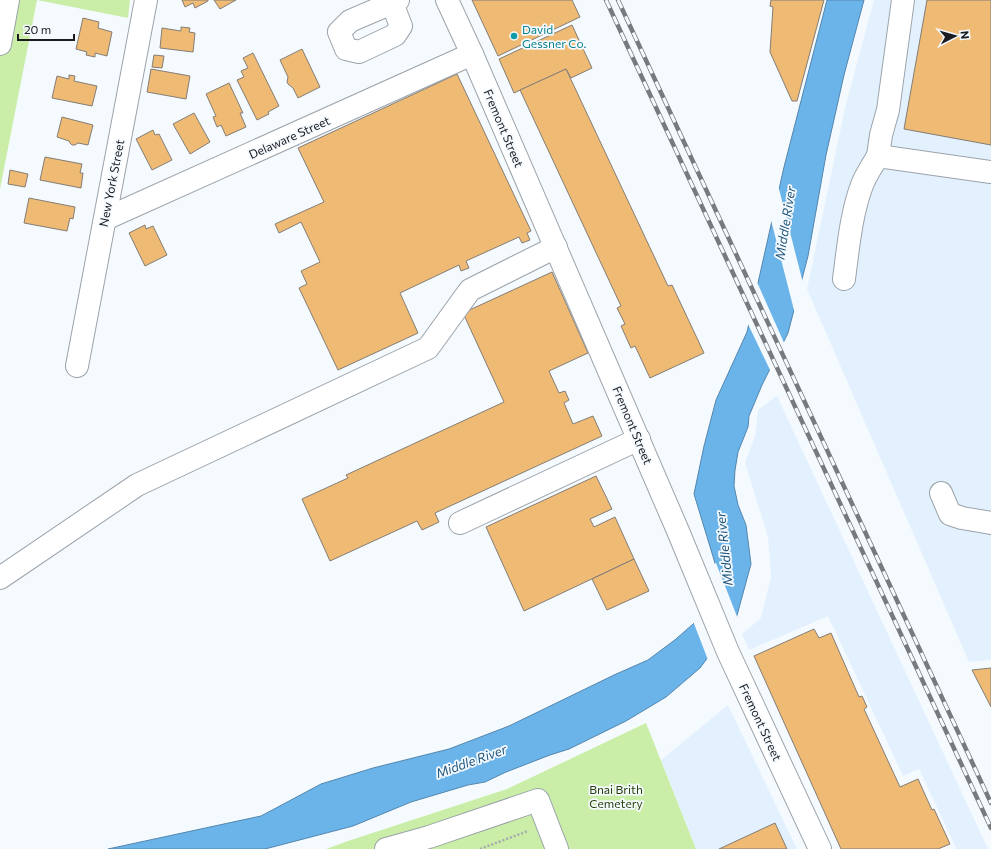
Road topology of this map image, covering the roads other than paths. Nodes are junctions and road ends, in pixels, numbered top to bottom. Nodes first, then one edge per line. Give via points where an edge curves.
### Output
1 (8, 0) edge
2 (146, 0) edge
3 (447, 0) edge
4 (903, 0) edge
5 (0, 44) edge
6 (472, 54) junction
7 (878, 156) junction
8 (991, 172) edge
9 (105, 219) junction
10 (556, 247) junction
11 (844, 279) dead end
12 (77, 366) dead end
13 (639, 439) junction
14 (941, 493) dead end
15 (460, 523) dead end
16 (991, 523) edge
17 (0, 578) edge
18 (431, 843) edge
19 (386, 849) edge
20 (557, 849) edge
21 (820, 849) edge

1 - 5 street
2 - 9 street, New York Street
3 - 6 street, Fremont Street
4 - 7 street via 888,110
6 - 9 street, Delaware Street
6 - 10 street, Fremont Street
7 - 8 street
7 - 11 street via 861,186 855,207
9 - 12 street, New York Street
10 - 13 street, Fremont Street
10 - 17 street via 470,290 428,348 137,484
13 - 15 street
13 - 21 street, Fremont Street via 728,652
14 - 16 street via 950,514
18 - 19 street
18 - 20 street via 538,800

